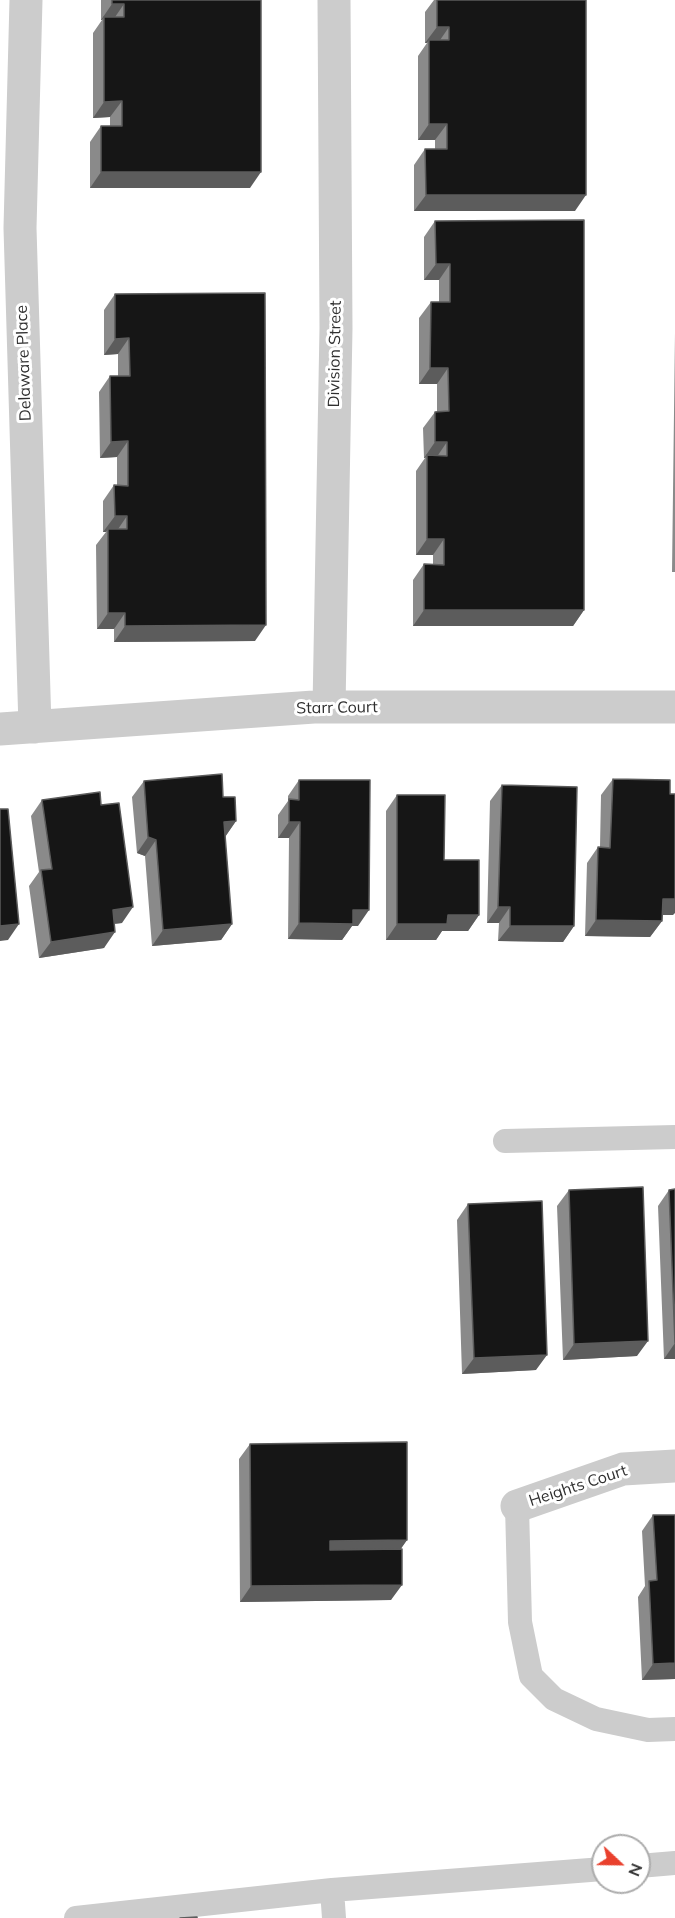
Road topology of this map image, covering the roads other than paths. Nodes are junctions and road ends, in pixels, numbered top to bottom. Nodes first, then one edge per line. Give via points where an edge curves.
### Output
1 (26, 0) edge
2 (334, 0) edge
3 (10, 227) edge
4 (329, 707) junction
5 (675, 707) edge
6 (35, 727) junction
7 (0, 729) edge
8 (675, 1137) edge
9 (505, 1141) dead end
10 (675, 1466) edge
11 (517, 1506) joint
12 (675, 1729) edge
13 (675, 1863) edge
14 (651, 1865) edge
15 (591, 1870) edge
16 (332, 1890) junction
17 (76, 1918) edge
18 (334, 1918) edge

1 - 3 street, Delaware Place
2 - 4 street, Division Street via 336,328
3 - 6 street, Delaware Place
4 - 5 street, Starr Court
4 - 6 street, Starr Court
6 - 7 street, Starr Court
8 - 9 lane
10 - 11 street, Heights Court via 623,1469
11 - 12 lane via 520,1622 531,1676 554,1699 596,1719 648,1731
13 - 14 lane
15 - 16 lane
16 - 17 lane
16 - 18 lane

